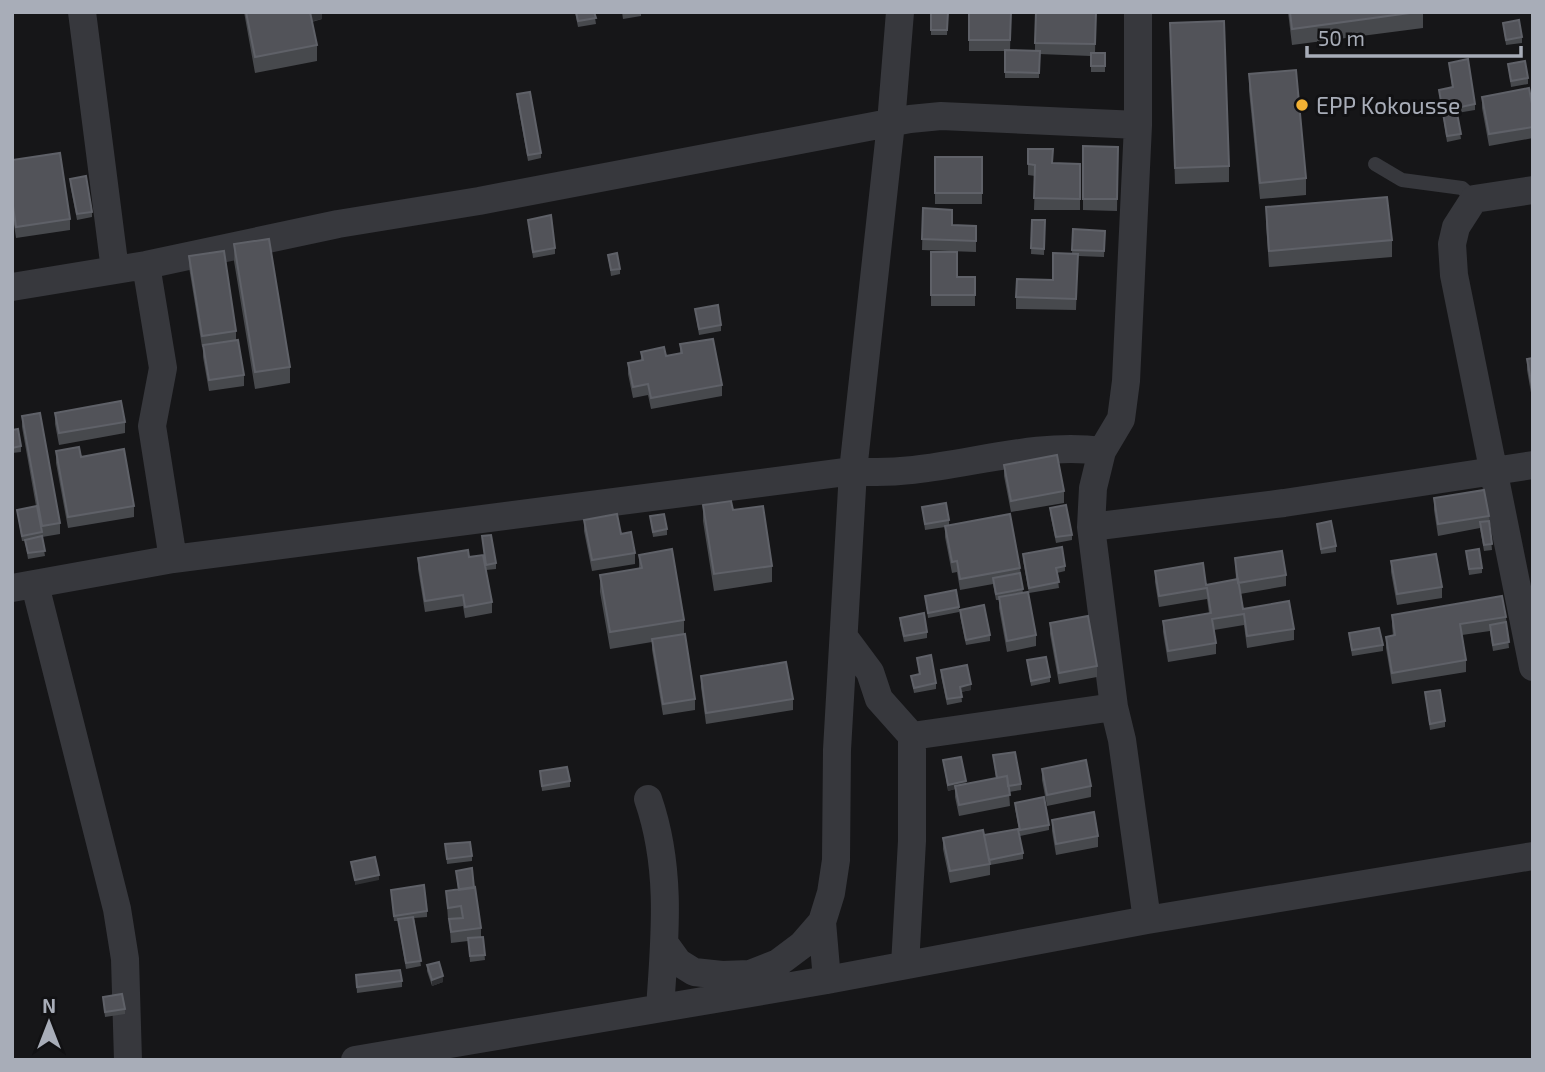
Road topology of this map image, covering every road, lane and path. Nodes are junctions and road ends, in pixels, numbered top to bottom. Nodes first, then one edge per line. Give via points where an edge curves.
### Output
1 (82, 12) edge
2 (900, 12) edge
3 (1138, 12) edge
4 (891, 123) junction
5 (1138, 125) junction
6 (1375, 164) dead end
7 (1533, 190) edge
8 (1474, 199) junction
9 (146, 265) junction
10 (115, 270) junction
11 (12, 286) edge
12 (1102, 451) junction
13 (1533, 465) edge
14 (853, 471) junction
15 (1494, 471) junction
16 (1091, 527) junction
17 (173, 559) junction
18 (24, 587) edge
19 (1529, 630) edge
20 (844, 637) junction
21 (1533, 667) edge
22 (1114, 706) junction
23 (912, 736) junction
24 (648, 799) dead end
25 (1533, 856) edge
26 (1147, 920) junction
27 (822, 922) junction
28 (665, 944) junction
29 (905, 965) junction
30 (827, 980) junction
31 (660, 1008) junction
32 (128, 1060) edge
33 (355, 1060) edge

1 - 10 street
2 - 4 street
3 - 5 street
4 - 5 street via 941,116
4 - 9 street via 338,224
4 - 14 street
5 - 12 street via 1126,381 1121,419
6 - 8 lane via 1402,180 1462,188
7 - 8 street
8 - 15 street via 1456,227 1454,275
9 - 10 street
9 - 17 street via 163,368 152,426
10 - 11 street
12 - 14 street via 1045,449 916,471
12 - 16 street via 1093,488
13 - 15 street
14 - 17 street
14 - 20 street
15 - 16 street
15 - 19 street
16 - 22 street
17 - 18 street
18 - 32 street via 75,735 117,909 125,959
19 - 21 street
20 - 23 street via 870,672 879,699
20 - 27 street via 836,860
22 - 23 street
22 - 26 street
23 - 29 street
24 - 28 street via 662,847
25 - 26 street
26 - 29 street
27 - 28 street via 778,963 750,974 694,972 678,962
27 - 30 street
28 - 31 street
29 - 30 street
30 - 31 street
31 - 33 street

